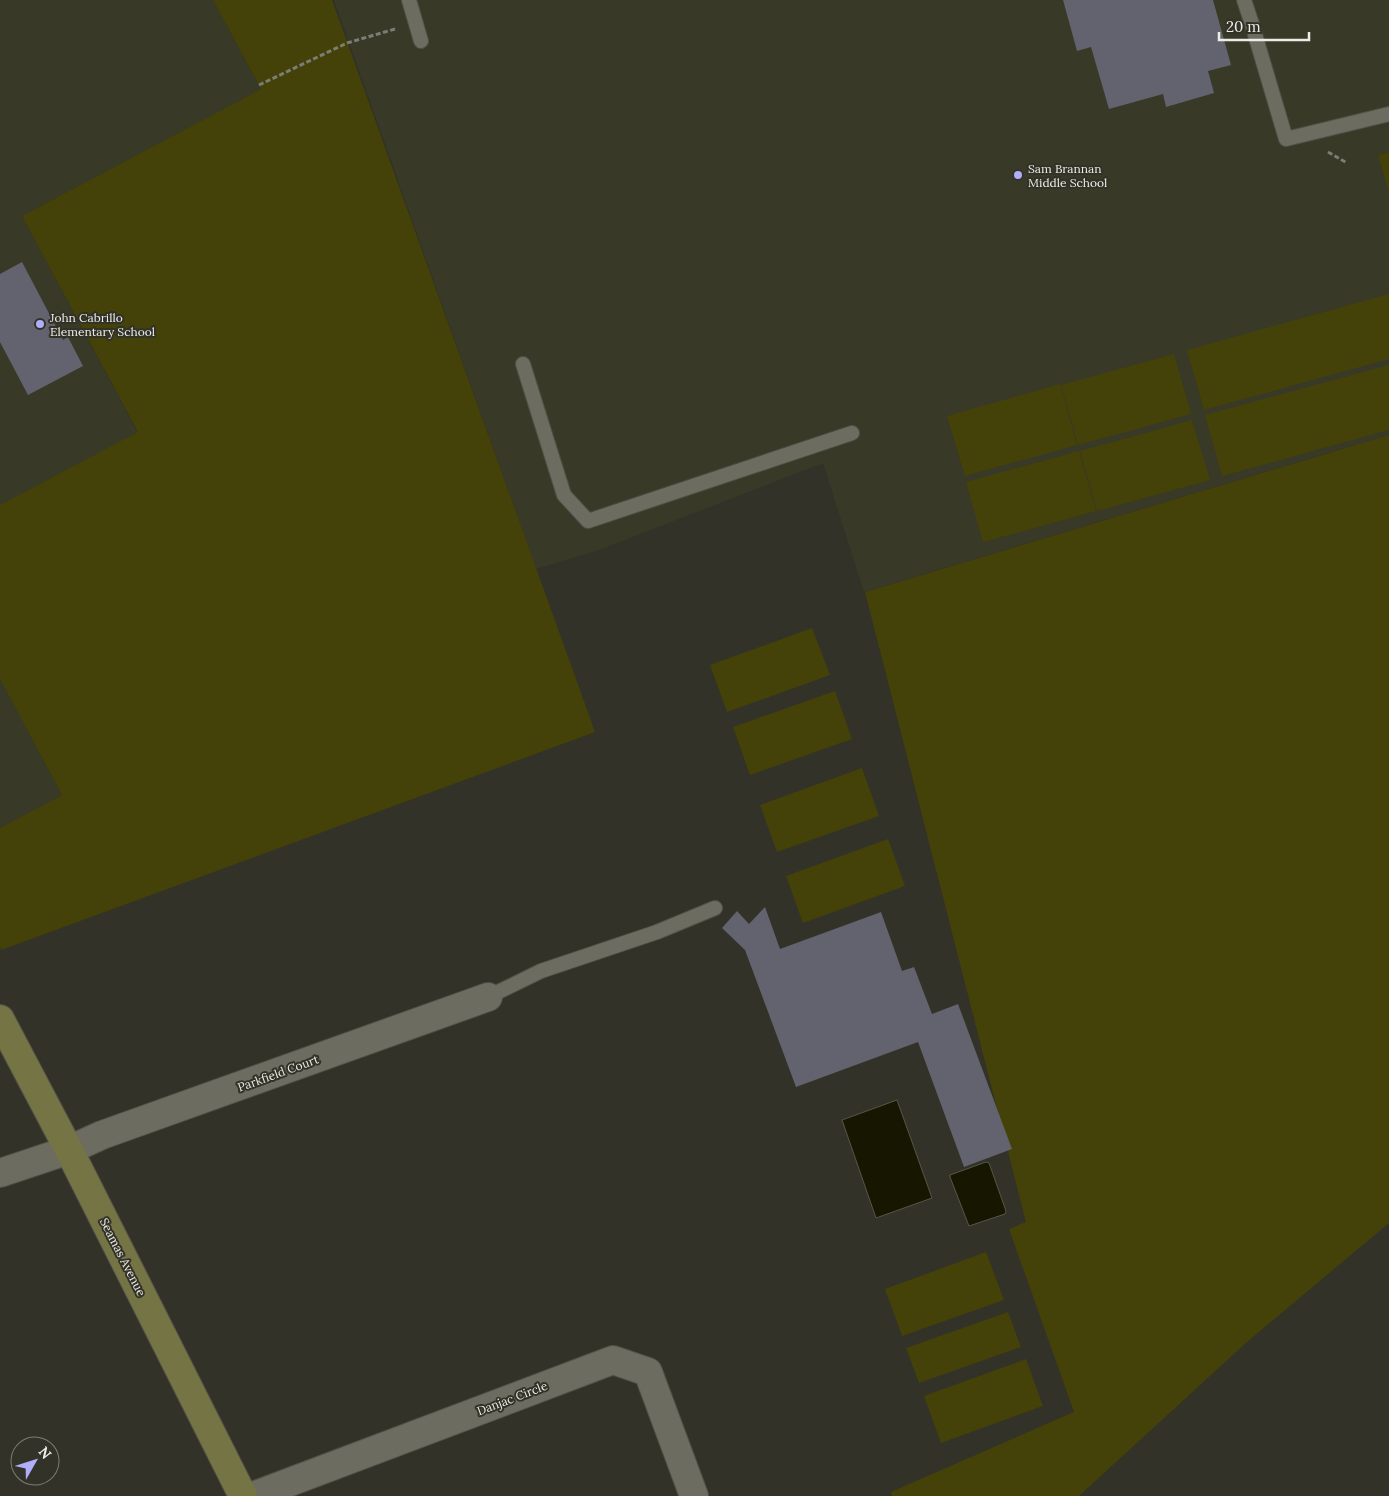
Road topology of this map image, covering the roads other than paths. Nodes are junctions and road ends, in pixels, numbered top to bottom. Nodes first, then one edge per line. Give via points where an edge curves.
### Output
1 (409, 0) edge
2 (1244, 0) edge
3 (421, 42) dead end
4 (1389, 114) edge
5 (523, 364) dead end
6 (852, 432) dead end
7 (714, 908) dead end
8 (488, 997) joint
9 (0, 1020) edge
10 (69, 1150) junction
11 (0, 1173) edge
12 (243, 1496) edge
13 (253, 1496) edge
14 (694, 1496) edge

1 - 3 lane
2 - 4 lane via 1286,139
5 - 6 lane via 564,494 588,521
7 - 8 lane via 657,932 541,971
8 - 10 street, Parkfield Court via 102,1135
9 - 10 main road, Seamas Avenue
10 - 11 street, Parkfield Court
10 - 12 main road, Seamas Avenue
13 - 14 street, Danjac Circle via 613,1360 648,1372

